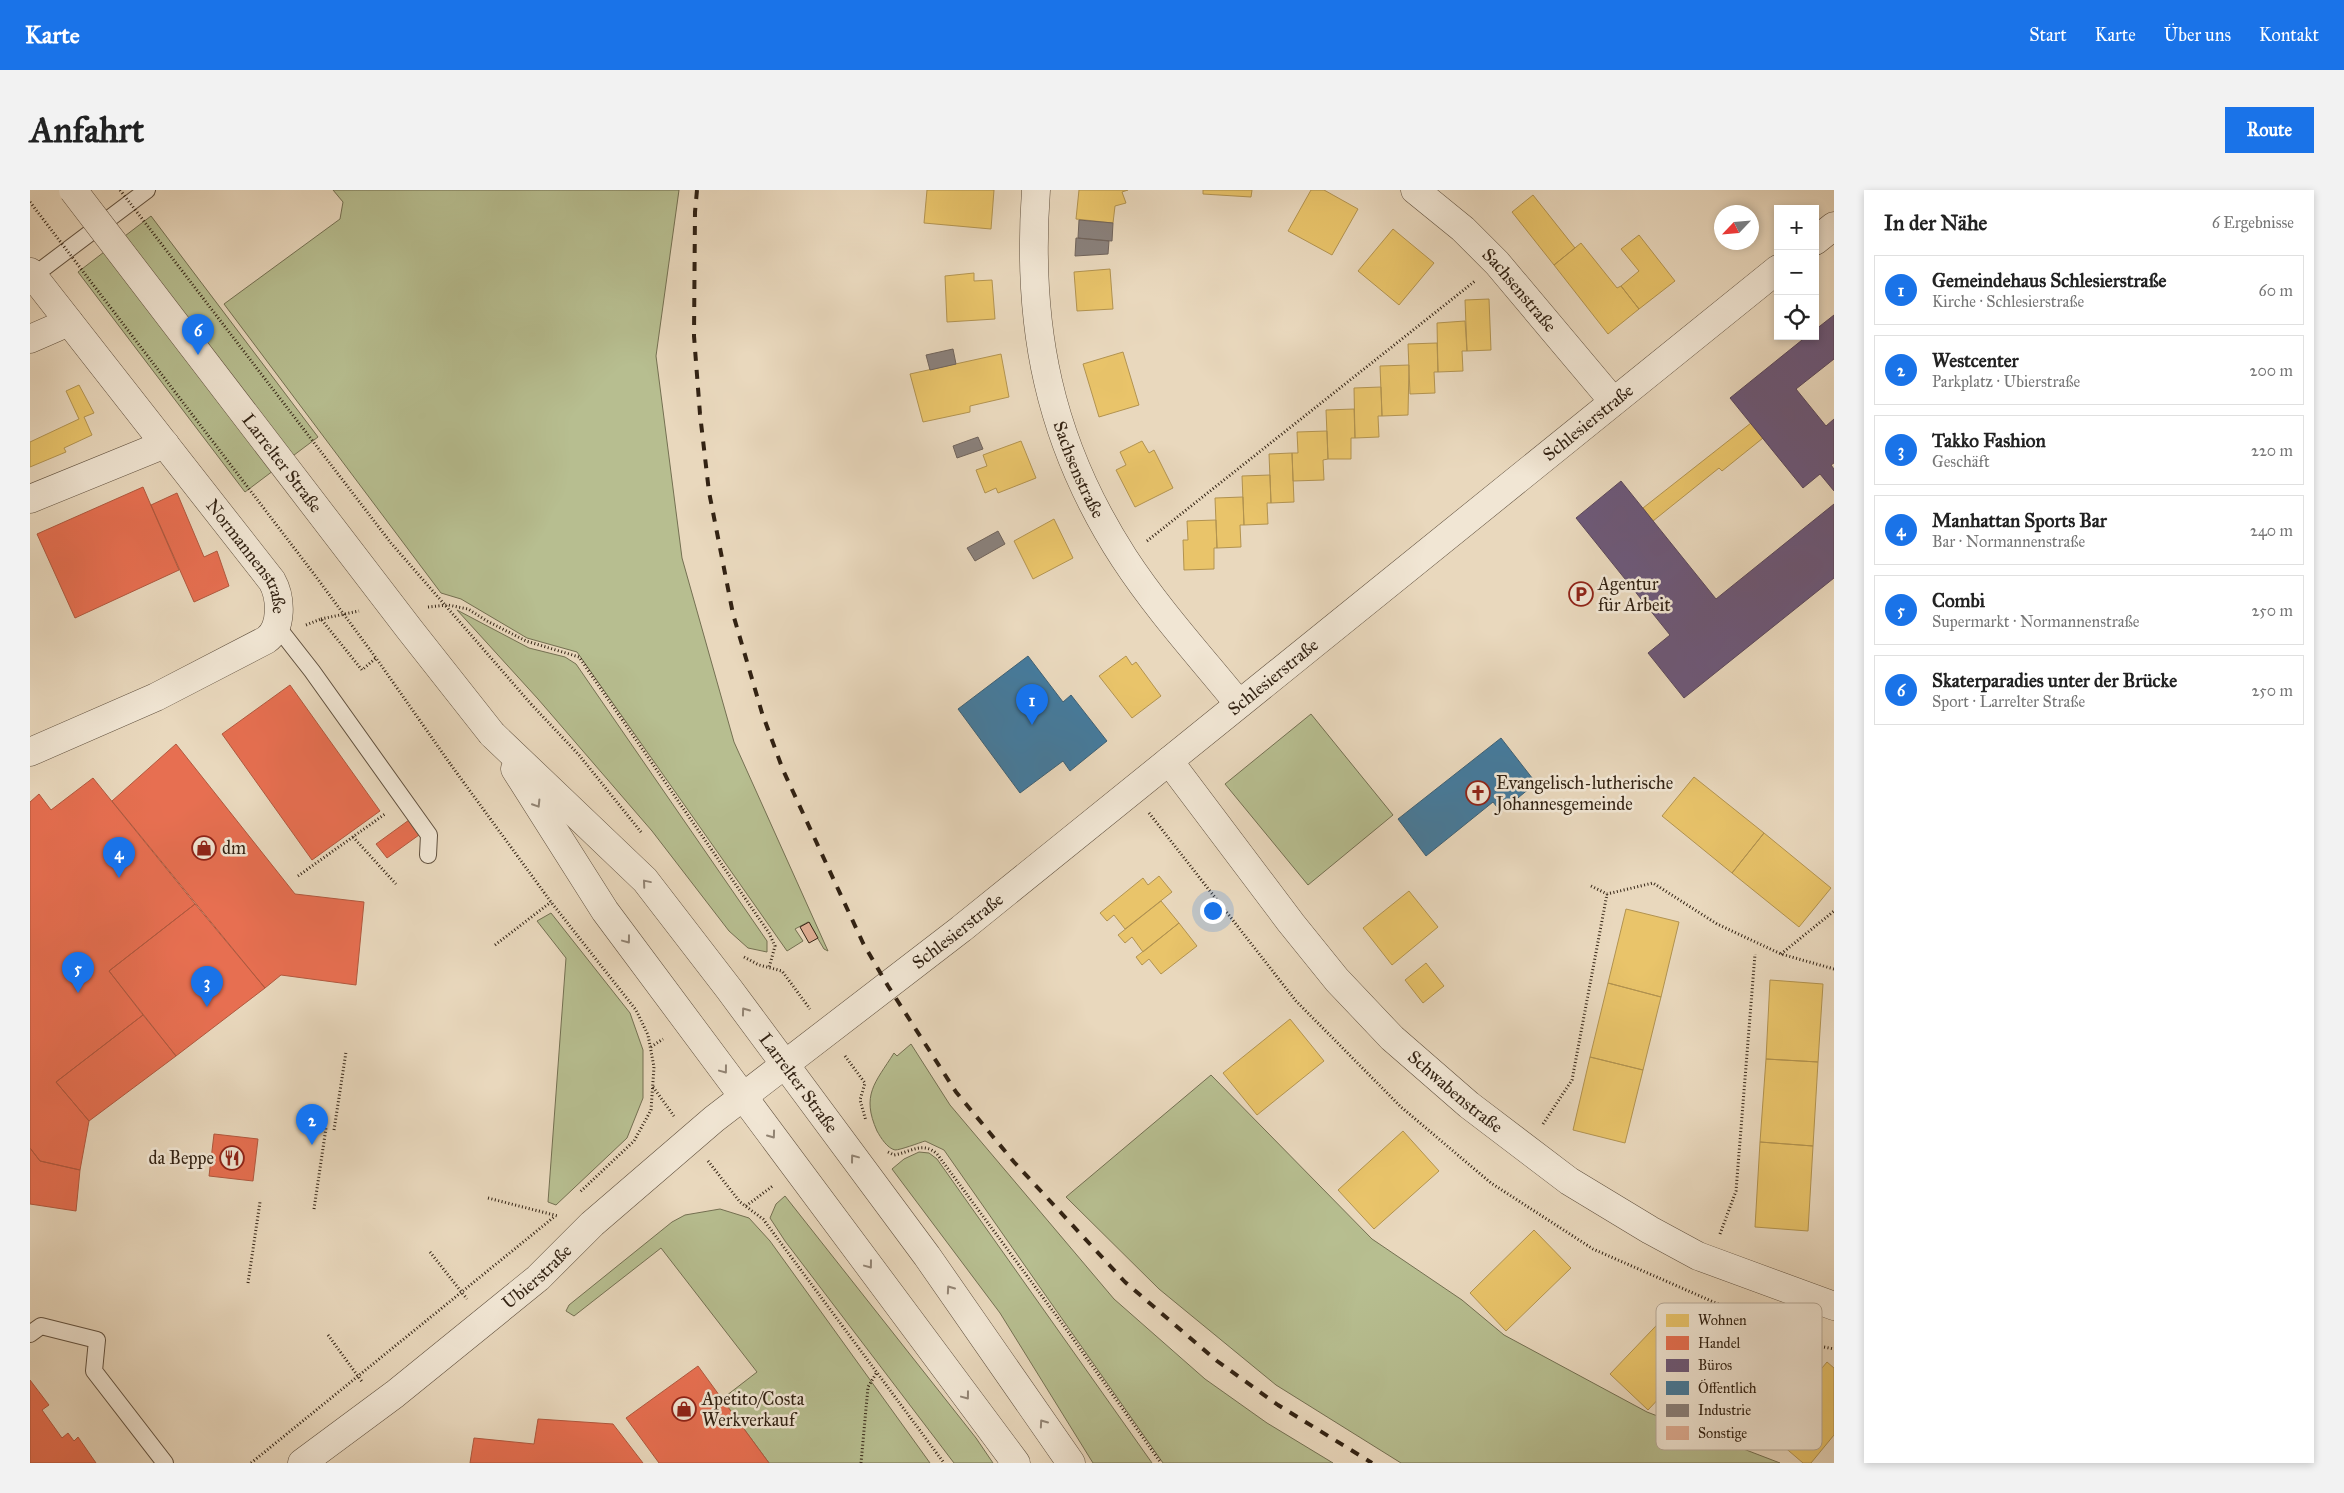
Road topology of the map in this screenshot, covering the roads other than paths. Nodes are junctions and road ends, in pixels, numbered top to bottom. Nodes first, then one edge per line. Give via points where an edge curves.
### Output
1 (73, 190) edge
2 (147, 190) edge
3 (1036, 190) edge
4 (1415, 190) edge
5 (1834, 226) edge
6 (1819, 237) edge
7 (1774, 272) edge
8 (32, 274) edge
9 (68, 322) junction
10 (30, 339) edge
11 (1613, 401) junction
12 (165, 444) junction
13 (30, 500) edge
14 (276, 625) junction
15 (1239, 704) junction
16 (492, 734) junction
17 (30, 752) edge
18 (1169, 761) junction
19 (428, 854) dead end
20 (764, 1080) junction
21 (1834, 1306) edge
22 (30, 1334) edge
23 (165, 1463) edge
24 (302, 1463) edge
25 (1016, 1463) edge
26 (1071, 1463) edge

1 - 16 street, Larrelter Straße, bridge
2 - 8 lane
3 - 15 street, Sachsenstraße via 1033,283 1038,332 1062,434 1100,518 1125,559
4 - 11 street, Sachsenstraße via 1463,229 1497,263
5 - 6 street
7 - 11 street, Schlesierstraße
8 - 9 street, Normannenstraße
9 - 10 street
9 - 12 street, Normannenstraße
11 - 15 street, Schlesierstraße
12 - 13 street
12 - 14 street, Normannenstraße via 272,581 278,596
14 - 17 street, Normannenstraße via 266,640 164,693
14 - 19 lane via 429,835
15 - 18 street, Schlesierstraße
16 -> 20 street, Larrelter Straße via 605,911
20 -> 16 street, Larrelter Straße via 645,880
18 - 20 street, Schlesierstraße via 961,930
18 - 21 street, Schwabenstraße via 1337,980 1392,1038 1469,1105 1569,1181 1650,1230 1710,1260
20 - 24 street, Ubierstraße via 668,1157 592,1224 538,1278 380,1406
20 -> 25 street, Larrelter Straße
26 -> 20 street, Larrelter Straße via 927,1256
22 - 23 lane via 41,1326 97,1340 94,1371

